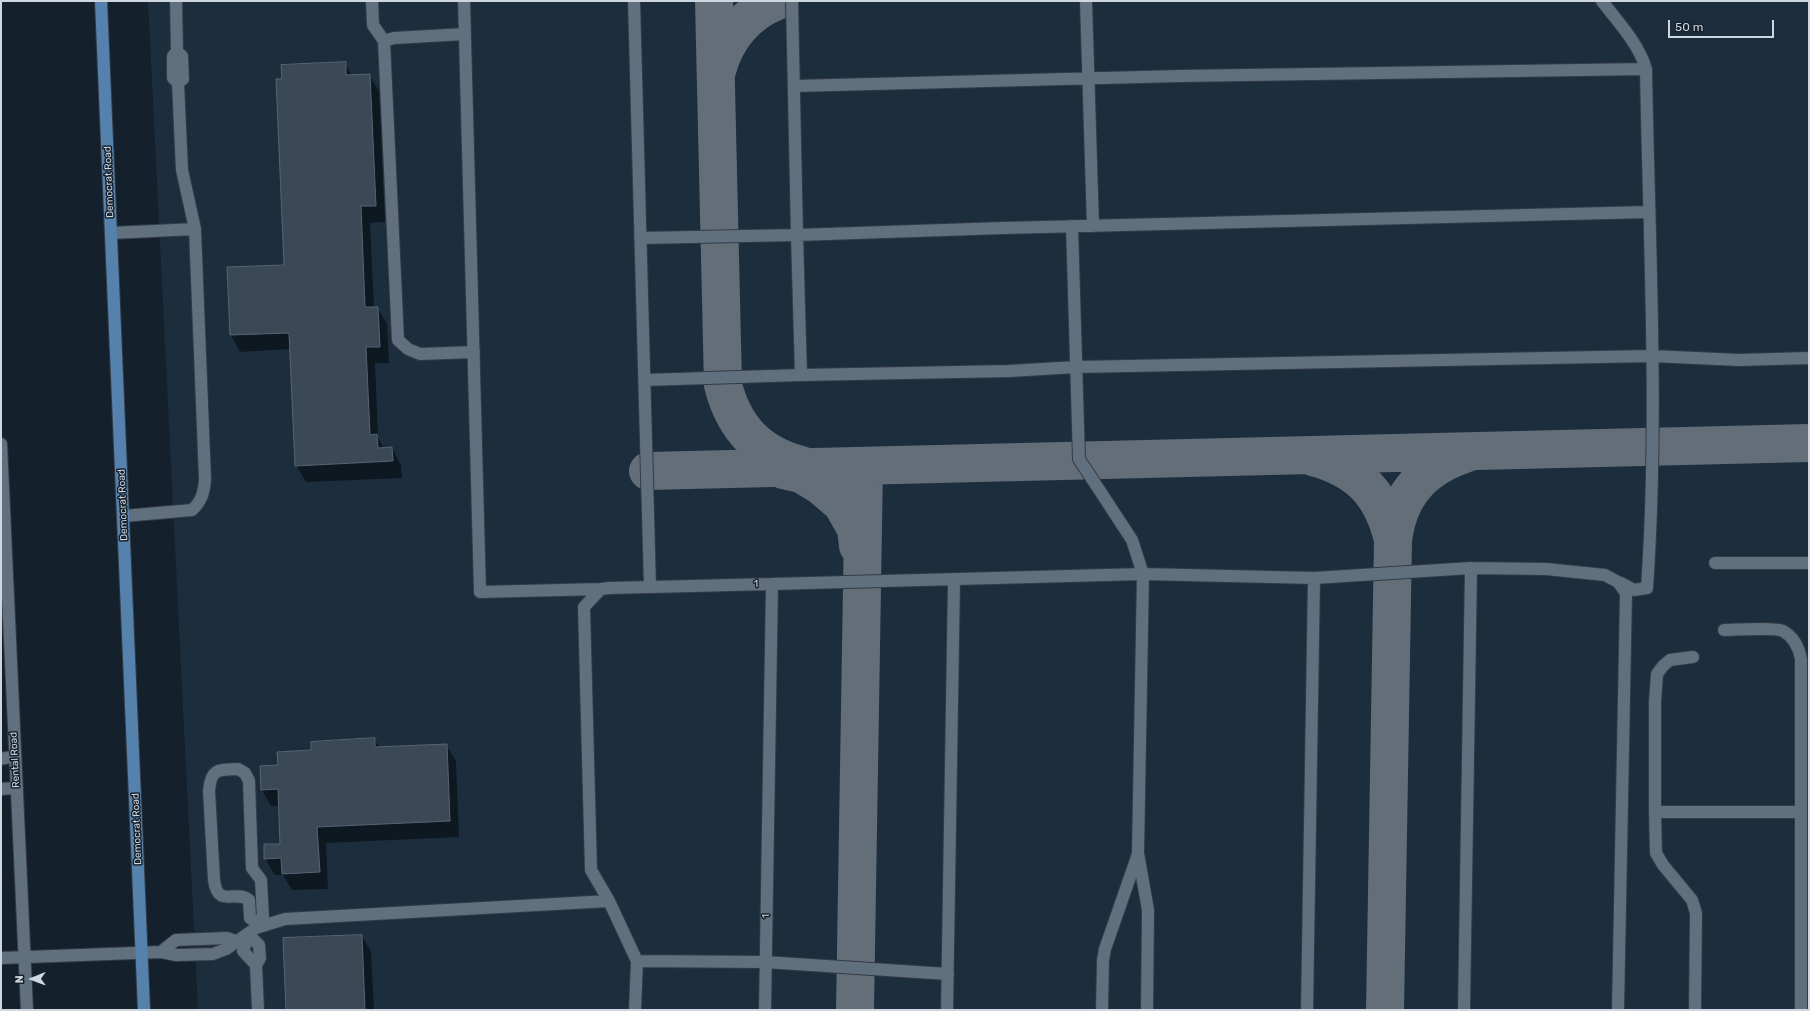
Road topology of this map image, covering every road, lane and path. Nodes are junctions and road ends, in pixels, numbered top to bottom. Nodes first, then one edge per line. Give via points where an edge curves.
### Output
1 (101, 1) edge
2 (176, 1) edge
3 (372, 1) edge
4 (464, 1) edge
5 (634, 1) edge
6 (792, 1) edge
7 (1086, 1) edge
8 (1602, 1) edge
9 (465, 34) junction
10 (384, 41) junction
11 (1646, 70) junction
12 (1089, 79) junction
13 (795, 86) junction
14 (1648, 212) junction
15 (1072, 226) junction
16 (1093, 226) junction
17 (195, 229) junction
18 (112, 233) junction
19 (797, 235) junction
20 (640, 238) junction
21 (474, 352) junction
22 (1652, 356) junction
23 (1809, 358) edge
24 (1076, 367) junction
25 (802, 376) junction
26 (645, 380) junction
27 (1, 444) edge
28 (124, 516) junction
29 (1715, 563) dead end
30 (1809, 563) edge
31 (1471, 568) junction
32 (1143, 574) junction
33 (1314, 578) junction
34 (954, 580) junction
35 (1618, 582) junction
36 (772, 584) junction
37 (650, 587) junction
38 (602, 589) junction
39 (1724, 630) dead end
40 (5, 632) edge
41 (1693, 656) dead end
42 (1805, 704) edge
43 (15, 756) junction
44 (1, 759) edge
45 (17, 788) junction
46 (1, 789) edge
47 (1655, 812) junction
48 (1801, 812) junction
49 (1138, 853) junction
50 (609, 902) junction
51 (256, 925) junction
52 (1805, 940) edge
53 (242, 941) junction
54 (143, 953) junction
55 (25, 957) junction
56 (1, 958) edge
57 (637, 961) junction
58 (766, 962) junction
59 (948, 974) junction
60 (27, 1010) edge
61 (144, 1010) edge
62 (258, 1010) edge
63 (635, 1010) edge
64 (765, 1010) edge
65 (948, 1010) edge
66 (1102, 1010) edge
67 (1147, 1010) edge
68 (1307, 1010) edge
69 (1464, 1010) edge
70 (1618, 1010) edge
71 (1695, 1010) edge
72 (1801, 1010) edge

1 - 18 main road, Democrat Road
2 - 17 street via 177,52 173,56 173,78 178,83 182,170
3 - 10 street via 373,24
4 - 9 street
5 - 20 street
6 - 13 street
7 - 12 street
8 - 11 street via 1638,49
9 - 10 street via 394,38
9 - 21 street
10 - 21 street via 398,340 408,349 420,354
11 - 12 street
11 - 14 street
12 - 13 street
12 - 16 street
13 - 19 street
14 - 16 street
14 - 22 street
15 - 16 street
15 - 19 street
15 - 24 street
17 - 18 street
17 - 28 street via 205,479 203,495 199,504 192,510
18 - 28 main road, Democrat Road
19 - 20 street
19 - 25 street
20 - 26 street
21 - 38 street, 1 via 480,592
22 - 23 street via 1740,360
22 - 24 street
22 - 35 street via 1653,446 1647,588 1634,590
24 - 25 street
24 - 32 street via 1078,459 1132,540
25 - 26 street
26 - 37 street
27 - 40 street, Rental Road
28 - 54 main road, Democrat Road
29 - 30 street
31 - 33 street
31 - 35 street via 1546,569 1605,575
31 - 69 street
32 - 33 street
32 - 34 street
32 - 49 street
33 - 68 street
34 - 36 street
34 - 59 street
35 - 70 street via 1626,593
36 - 37 street, 1
36 - 58 street, 1
37 - 38 street, 1
38 - 50 street via 584,607 591,870
39 - 42 street via 1782,631 1792,639 1799,650 1801,660
40 - 43 street, Rental Road
41 - 47 street via 1670,660 1657,674
42 - 48 street
43 - 44 street
43 - 45 street, Rental Road
45 - 46 street
45 - 55 street, Rental Road
47 - 48 street
47 - 71 street via 1656,852 1663,865 1692,900 1696,913
48 - 52 street
49 - 66 street via 1102,960
49 - 67 street via 1148,910
50 - 51 street via 285,919
50 - 57 street
51 - 51 street via 263,918 262,880 252,868 249,781 245,773 238,769 219,770 213,773 209,790 215,889 225,898 245,897 249,900 250,918
51 - 53 street
52 - 72 street
53 - 54 street via 227,938 176,940 161,952
53 - 62 street via 242,952 256,965
54 - 55 street
54 - 61 main road, Democrat Road
55 - 56 street
55 - 60 street, Rental Road
57 - 58 street
57 - 63 street
58 - 59 street
58 - 64 street, 1
59 - 65 street

